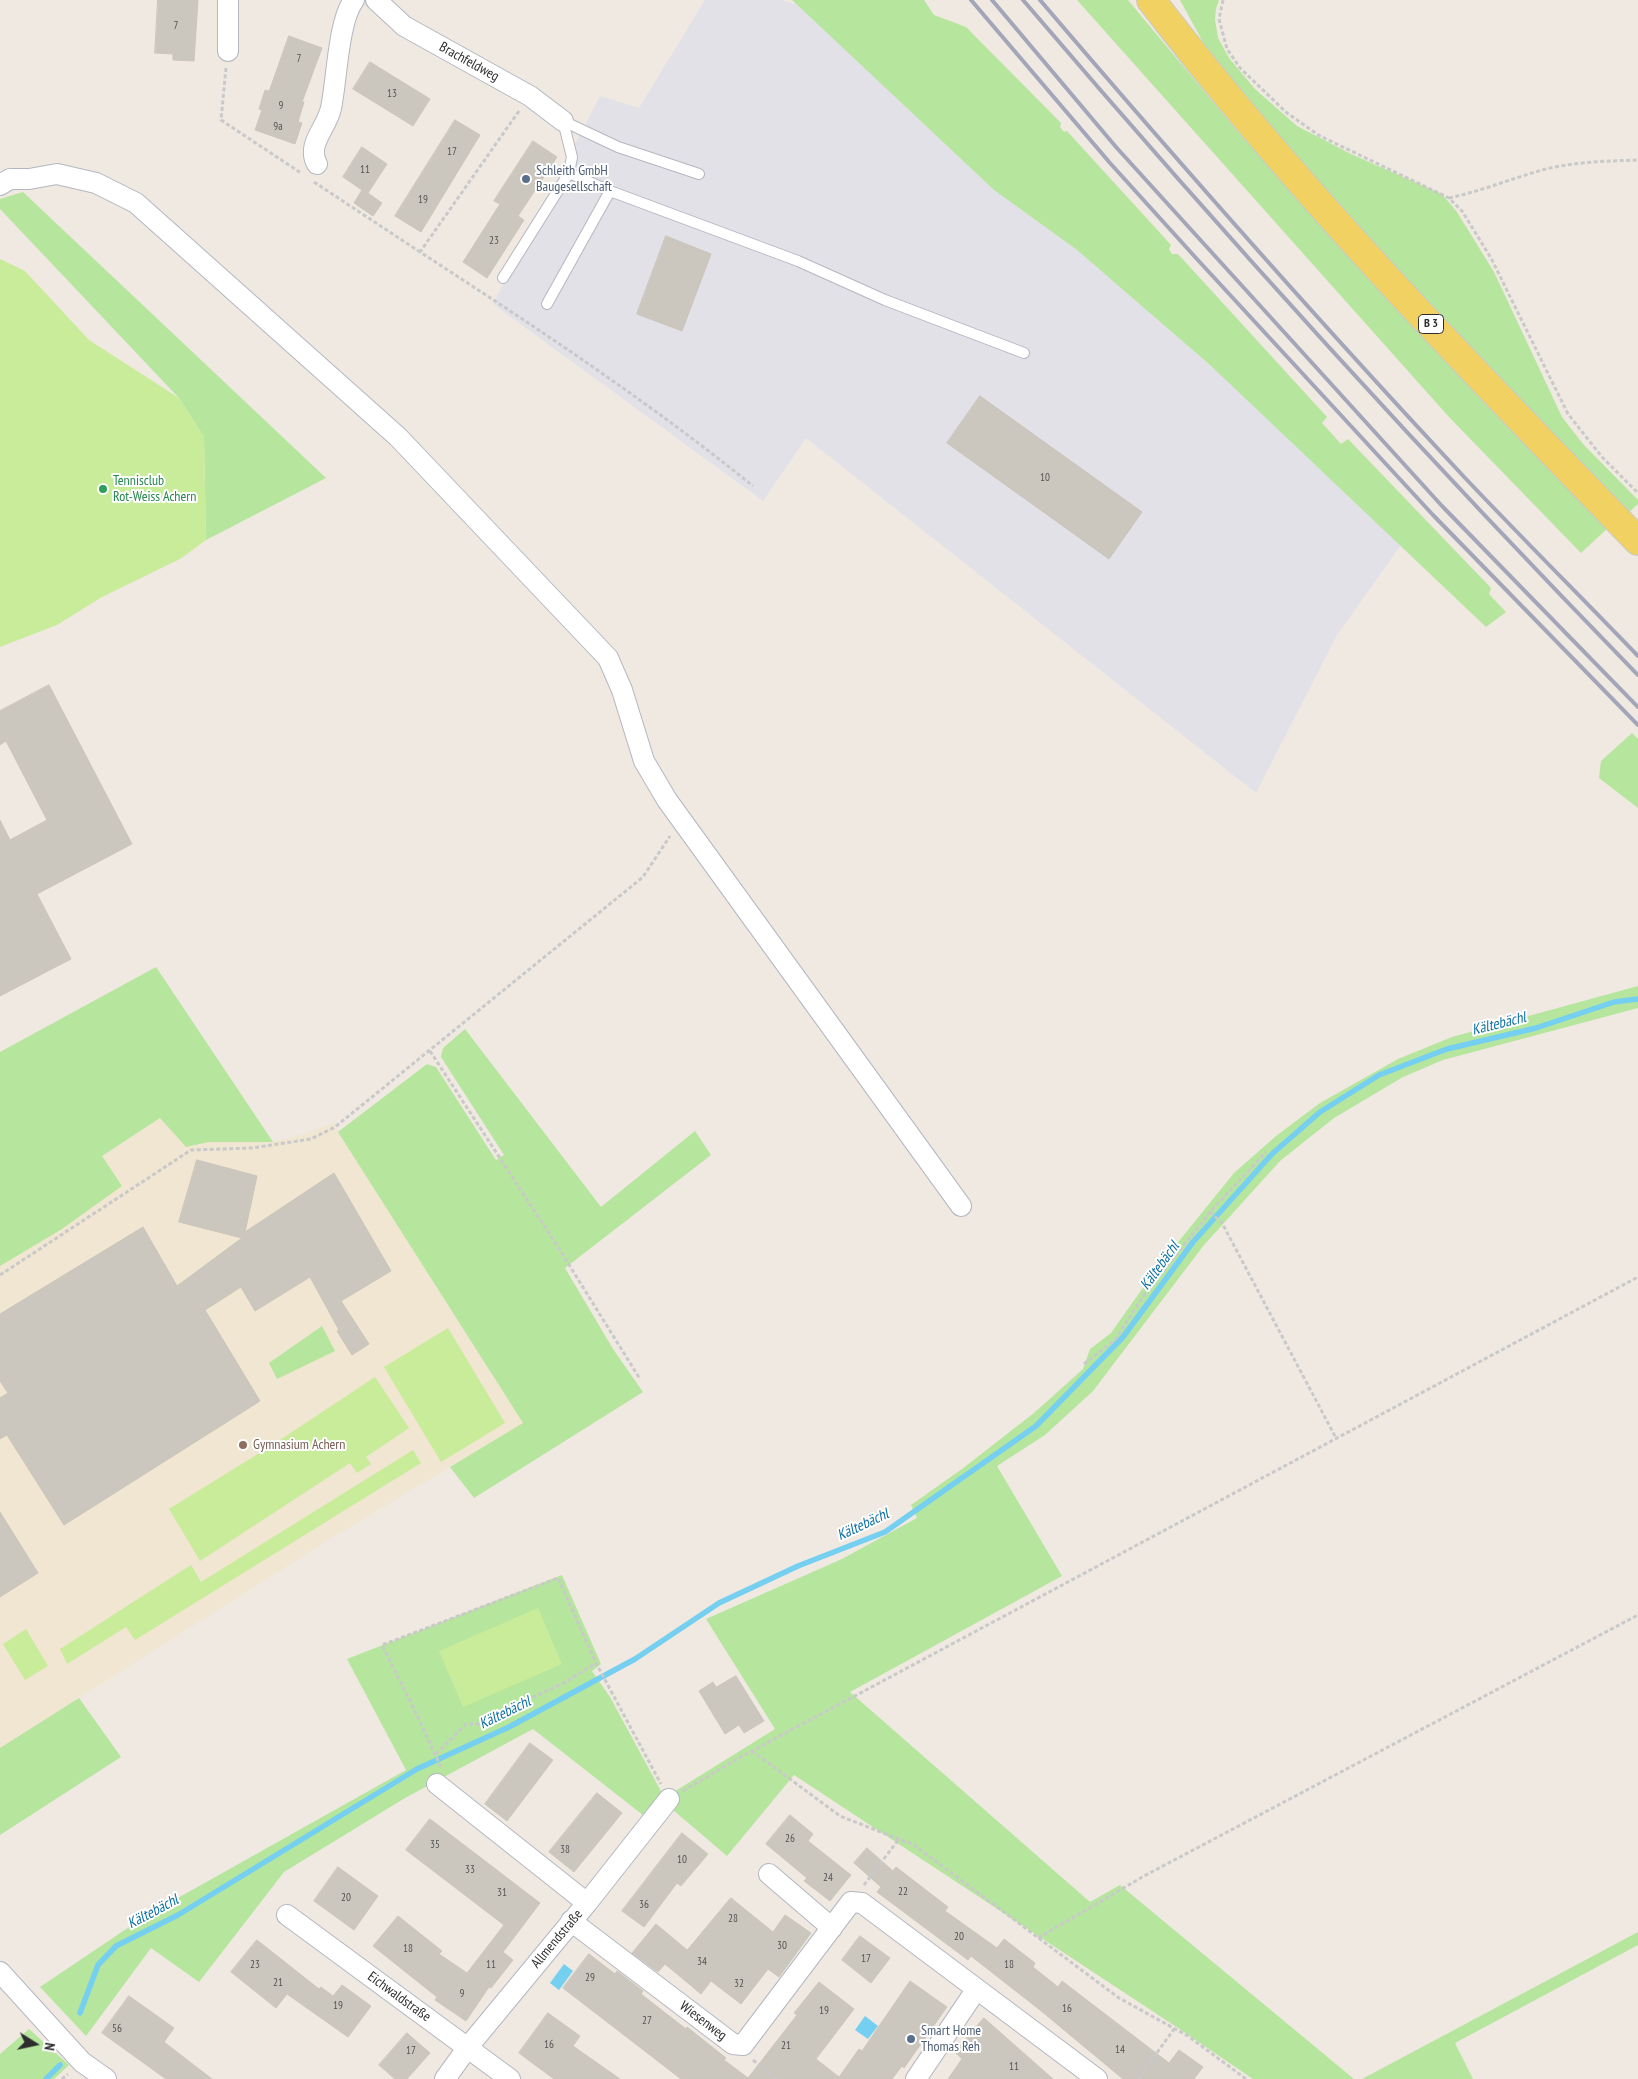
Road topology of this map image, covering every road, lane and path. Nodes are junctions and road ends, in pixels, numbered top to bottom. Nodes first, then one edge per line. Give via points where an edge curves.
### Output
1 (228, 0) edge
2 (354, 0) edge
3 (376, 0) edge
4 (1151, 0) edge
5 (1173, 0) edge
6 (1223, 0) edge
7 (1191, 51) junction
8 (228, 52) dead end
9 (563, 121) junction
10 (1638, 160) edge
11 (317, 164) dead end
12 (570, 173) junction
13 (699, 174) dead end
14 (3, 178) edge
15 (610, 191) junction
16 (1449, 198) junction
17 (503, 278) dead end
18 (548, 304) dead end
19 (1024, 353) dead end
20 (1638, 493) edge
21 (1638, 541) edge
22 (671, 835) dead end
23 (430, 1051) junction
24 (1266, 1152) dead end
25 (961, 1206) dead end
26 (1210, 1212) junction
27 (0, 1275) edge
28 (1638, 1277) edge
29 (1084, 1364) dead end
30 (640, 1379) dead end
31 (1336, 1438) junction
32 (1638, 1615) edge
33 (596, 1663) junction
34 (752, 1751) junction
35 (437, 1784) dead end
36 (669, 1799) junction
37 (899, 1839) junction
38 (769, 1874) dead end
39 (851, 1902) junction
40 (587, 1904) junction
41 (287, 1915) dead end
42 (571, 1921) junction
43 (832, 1928) junction
44 (1038, 1938) junction
45 (0, 1972) edge
46 (976, 1990) junction
47 (1174, 2029) junction
48 (468, 2047) junction
49 (106, 2079) edge
50 (445, 2079) edge
51 (510, 2079) edge
52 (916, 2079) edge
53 (1097, 2079) edge
54 (1138, 2079) edge
55 (1246, 2079) edge

1 - 8 street
2 - 11 street via 340,46 331,110 314,145 313,156
3 - 9 street, Brachfeldweg via 404,26 530,96
4 - 7 main road, B 3
5 - 7 main road
6 - 16 path via 1219,18 1227,49 1240,68 1281,108 1320,136
7 - 21 main road, B 3 via 1277,156 1340,226
9 - 12 lane via 572,157
9 - 13 lane via 618,147
10 - 16 path via 1544,170
12 - 15 lane
12 - 17 lane
14 - 25 street via 29,179 57,174 96,182 136,203 398,437 608,658 622,690 644,761 667,800
15 - 18 lane
15 - 19 lane via 798,261 885,300
16 - 20 path via 1462,211 1491,258 1568,414 1602,457
22 - 23 path via 643,877
23 - 27 path via 335,1127 311,1139 252,1148 191,1150
23 - 30 path
24 - 26 path
26 - 29 path via 1142,1298 1115,1340
26 - 31 path via 1222,1223
28 - 31 path
31 - 34 path
32 - 44 path via 1144,1876
33 - 33 path via 564,1684 518,1704 499,1720 490,1724 466,1724 436,1754 382,1645 558,1578
33 - 36 path
34 - 36 path
34 - 37 path via 840,1816
35 - 40 street
36 - 40 street, Allmendstraße
37 - 39 path
37 - 44 path via 914,1845
38 - 43 street
39 - 43 street, Wiesenweg
39 - 46 street via 862,1903
40 - 42 street, Allmendstraße
41 - 48 street, Eichwaldstraße
42 - 43 street, Wiesenweg via 733,2044 744,2045
42 - 48 street, Allmendstraße
44 - 47 path via 1118,1998
45 - 49 street via 82,2062
46 - 52 street
46 - 53 street
47 - 54 path
47 - 55 path
48 - 50 street, Allmendstraße
48 - 51 street, Eichwaldstraße

